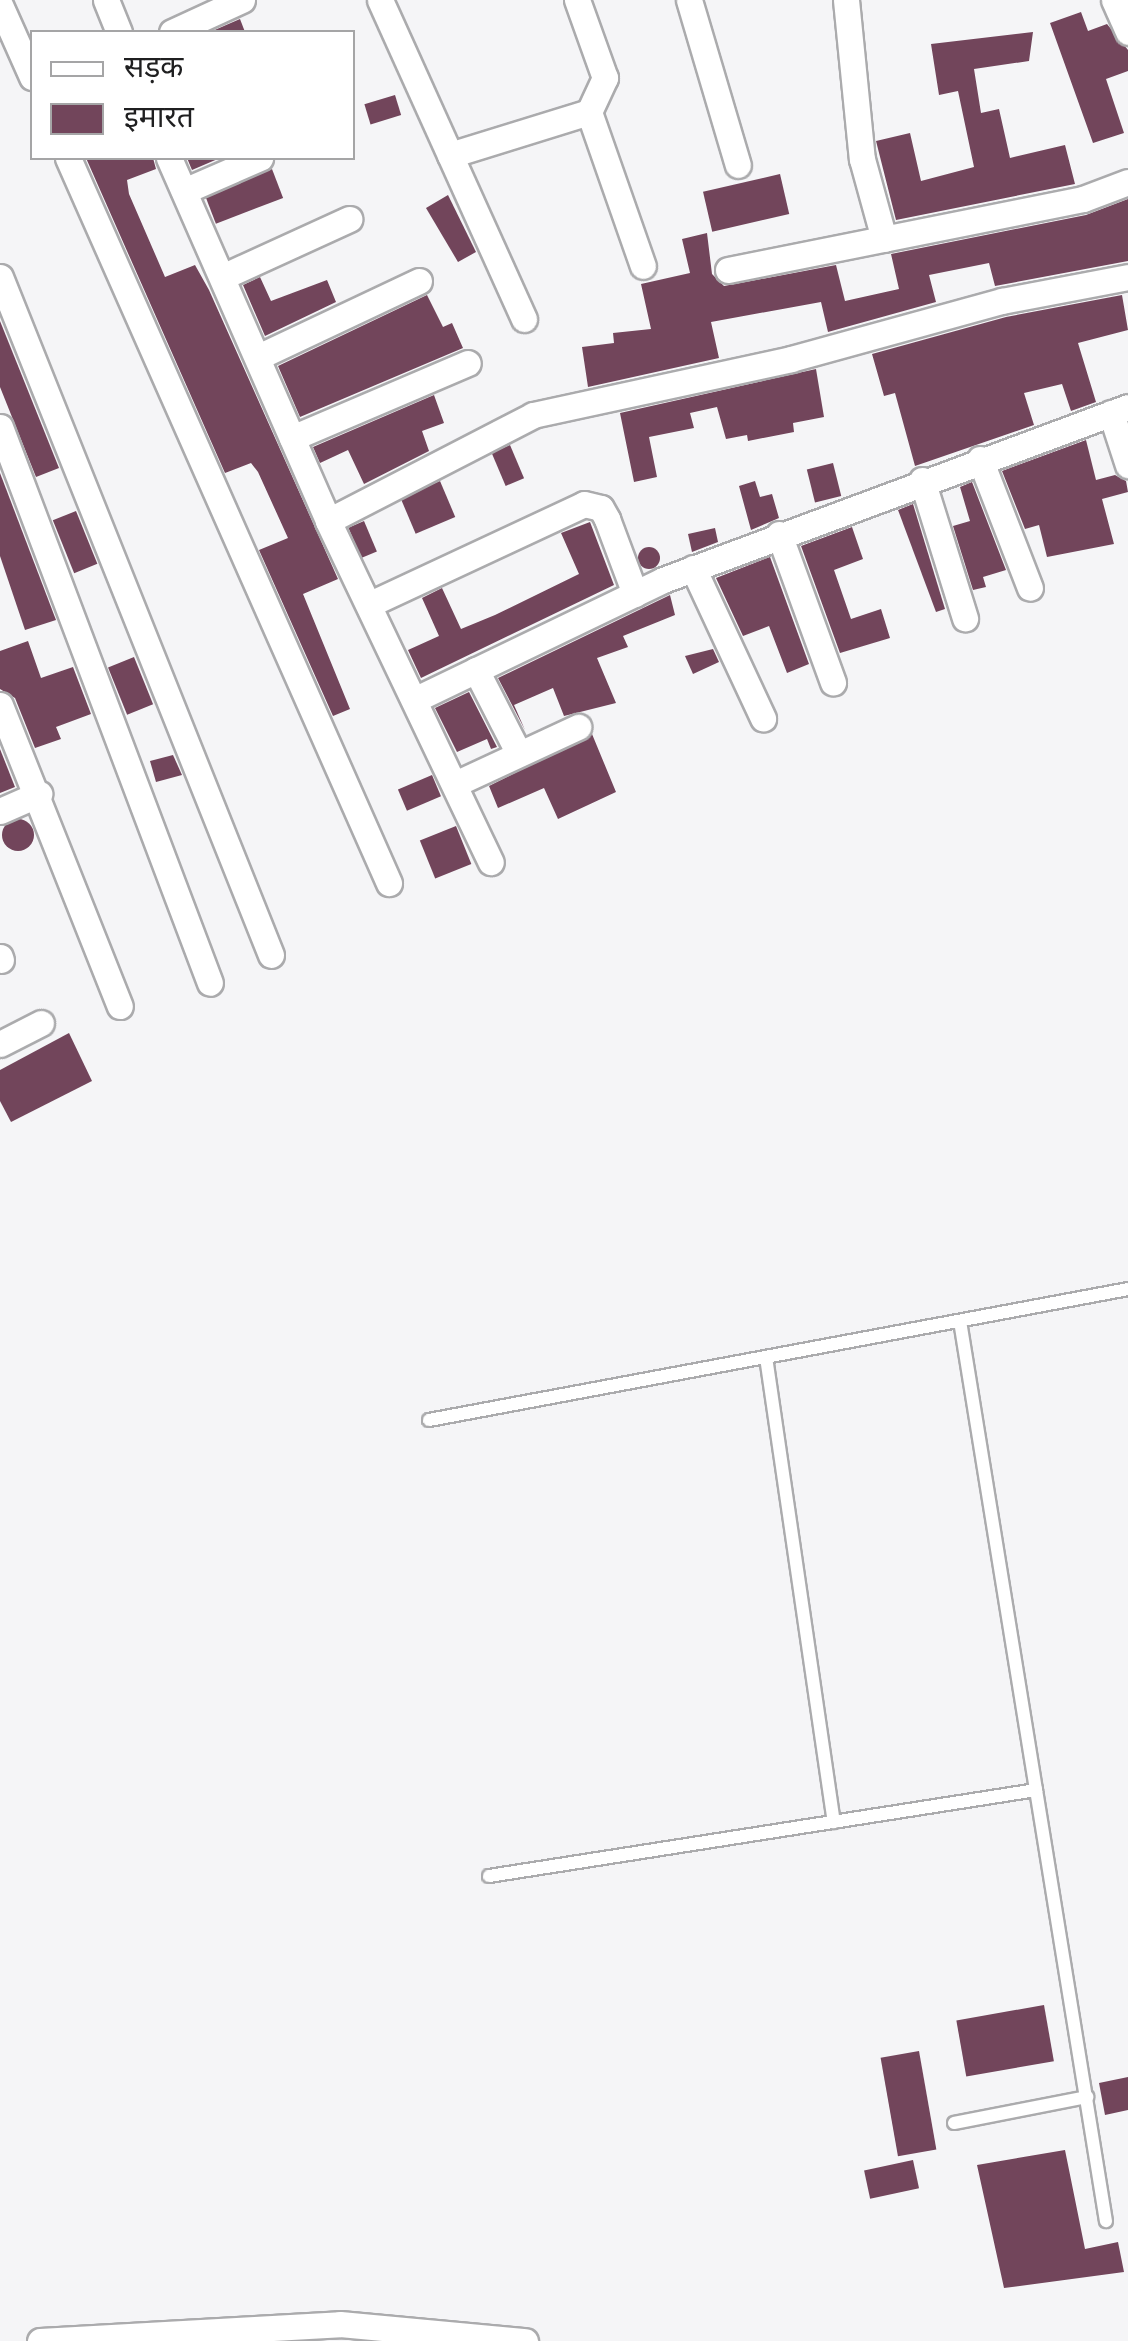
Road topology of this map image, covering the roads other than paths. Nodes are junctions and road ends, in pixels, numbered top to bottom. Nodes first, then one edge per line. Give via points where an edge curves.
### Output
1 (106, 0) edge
2 (242, 0) edge
3 (380, 0) edge
4 (577, 0) edge
5 (689, 0) edge
6 (846, 0) edge
7 (1114, 0) edge
8 (0, 5) edge
9 (118, 30) edge
10 (176, 30) edge
11 (1128, 32) edge
12 (30, 73) edge
13 (589, 112) junction
14 (450, 155) junction
15 (69, 160) edge
16 (170, 160) edge
17 (256, 160) edge
18 (738, 165) dead end
19 (1128, 182) edge
20 (184, 192) junction
21 (350, 219) dead end
22 (884, 239) junction
23 (643, 266) dead end
24 (728, 270) dead end
25 (222, 277) junction
26 (1128, 277) edge
27 (0, 278) edge
28 (419, 281) dead end
29 (524, 319) dead end
30 (258, 357) junction
31 (468, 363) dead end
32 (1119, 410) edge
33 (0, 426) edge
34 (292, 438) junction
35 (980, 459) junction
36 (1128, 465) edge
37 (922, 480) junction
38 (328, 521) junction
39 (780, 534) junction
40 (693, 568) junction
41 (1030, 588) dead end
42 (634, 594) junction
43 (370, 604) junction
44 (965, 618) dead end
45 (476, 670) junction
46 (833, 682) dead end
47 (414, 700) junction
48 (0, 704) edge
49 (763, 718) dead end
50 (578, 727) dead end
51 (519, 754) junction
52 (455, 784) junction
53 (39, 794) junction
54 (0, 811) edge
55 (491, 862) dead end
56 (390, 883) dead end
57 (271, 955) dead end
58 (210, 983) dead end
59 (120, 1006) dead end
60 (40, 1023) dead end
61 (0, 1044) edge
62 (1128, 1289) edge
63 (960, 1321) junction
64 (766, 1357) junction
65 (429, 1420) dead end
66 (1036, 1790) junction
67 (834, 1822) junction
68 (489, 1876) dead end
69 (1087, 2097) junction
70 (954, 2123) dead end
71 (1106, 2221) dead end
72 (357, 2333) edge
73 (186, 2335) edge
74 (250, 2335) edge
75 (40, 2341) edge
76 (524, 2341) edge

1 - 9 street
2 - 10 street
3 - 14 street
4 - 13 street via 605,78
5 - 18 street
6 - 22 street via 862,159
7 - 11 street
8 - 12 street
13 - 14 street
13 - 23 street
14 - 29 street
15 - 56 street
16 - 20 street
17 - 20 street
19 - 22 street via 1083,199
20 - 25 street
21 - 25 street
22 - 24 street
25 - 30 street
26 - 38 street via 1002,301 791,359 534,416
27 - 57 street
28 - 30 street
30 - 34 street
31 - 34 street
32 - 35 street
32 - 36 street
33 - 58 street
34 - 38 street
35 - 37 street
35 - 41 street
37 - 39 street
37 - 44 street
38 - 43 street
39 - 40 street
39 - 46 street
40 - 42 street
40 - 49 street
42 - 43 street via 607,520 600,508 584,504
42 - 45 street
43 - 47 street
45 - 47 street
45 - 51 street
47 - 52 street
48 - 53 street
50 - 51 street
51 - 52 street
52 - 55 street
53 - 54 street
53 - 59 street
60 - 61 street
62 - 63 lane
63 - 64 lane
63 - 66 lane
64 - 65 lane
64 - 67 lane
66 - 67 lane
66 - 69 lane
67 - 68 lane
69 - 70 lane
69 - 71 lane
72 - 74 street
72 - 76 street
73 - 74 street
73 - 75 street

